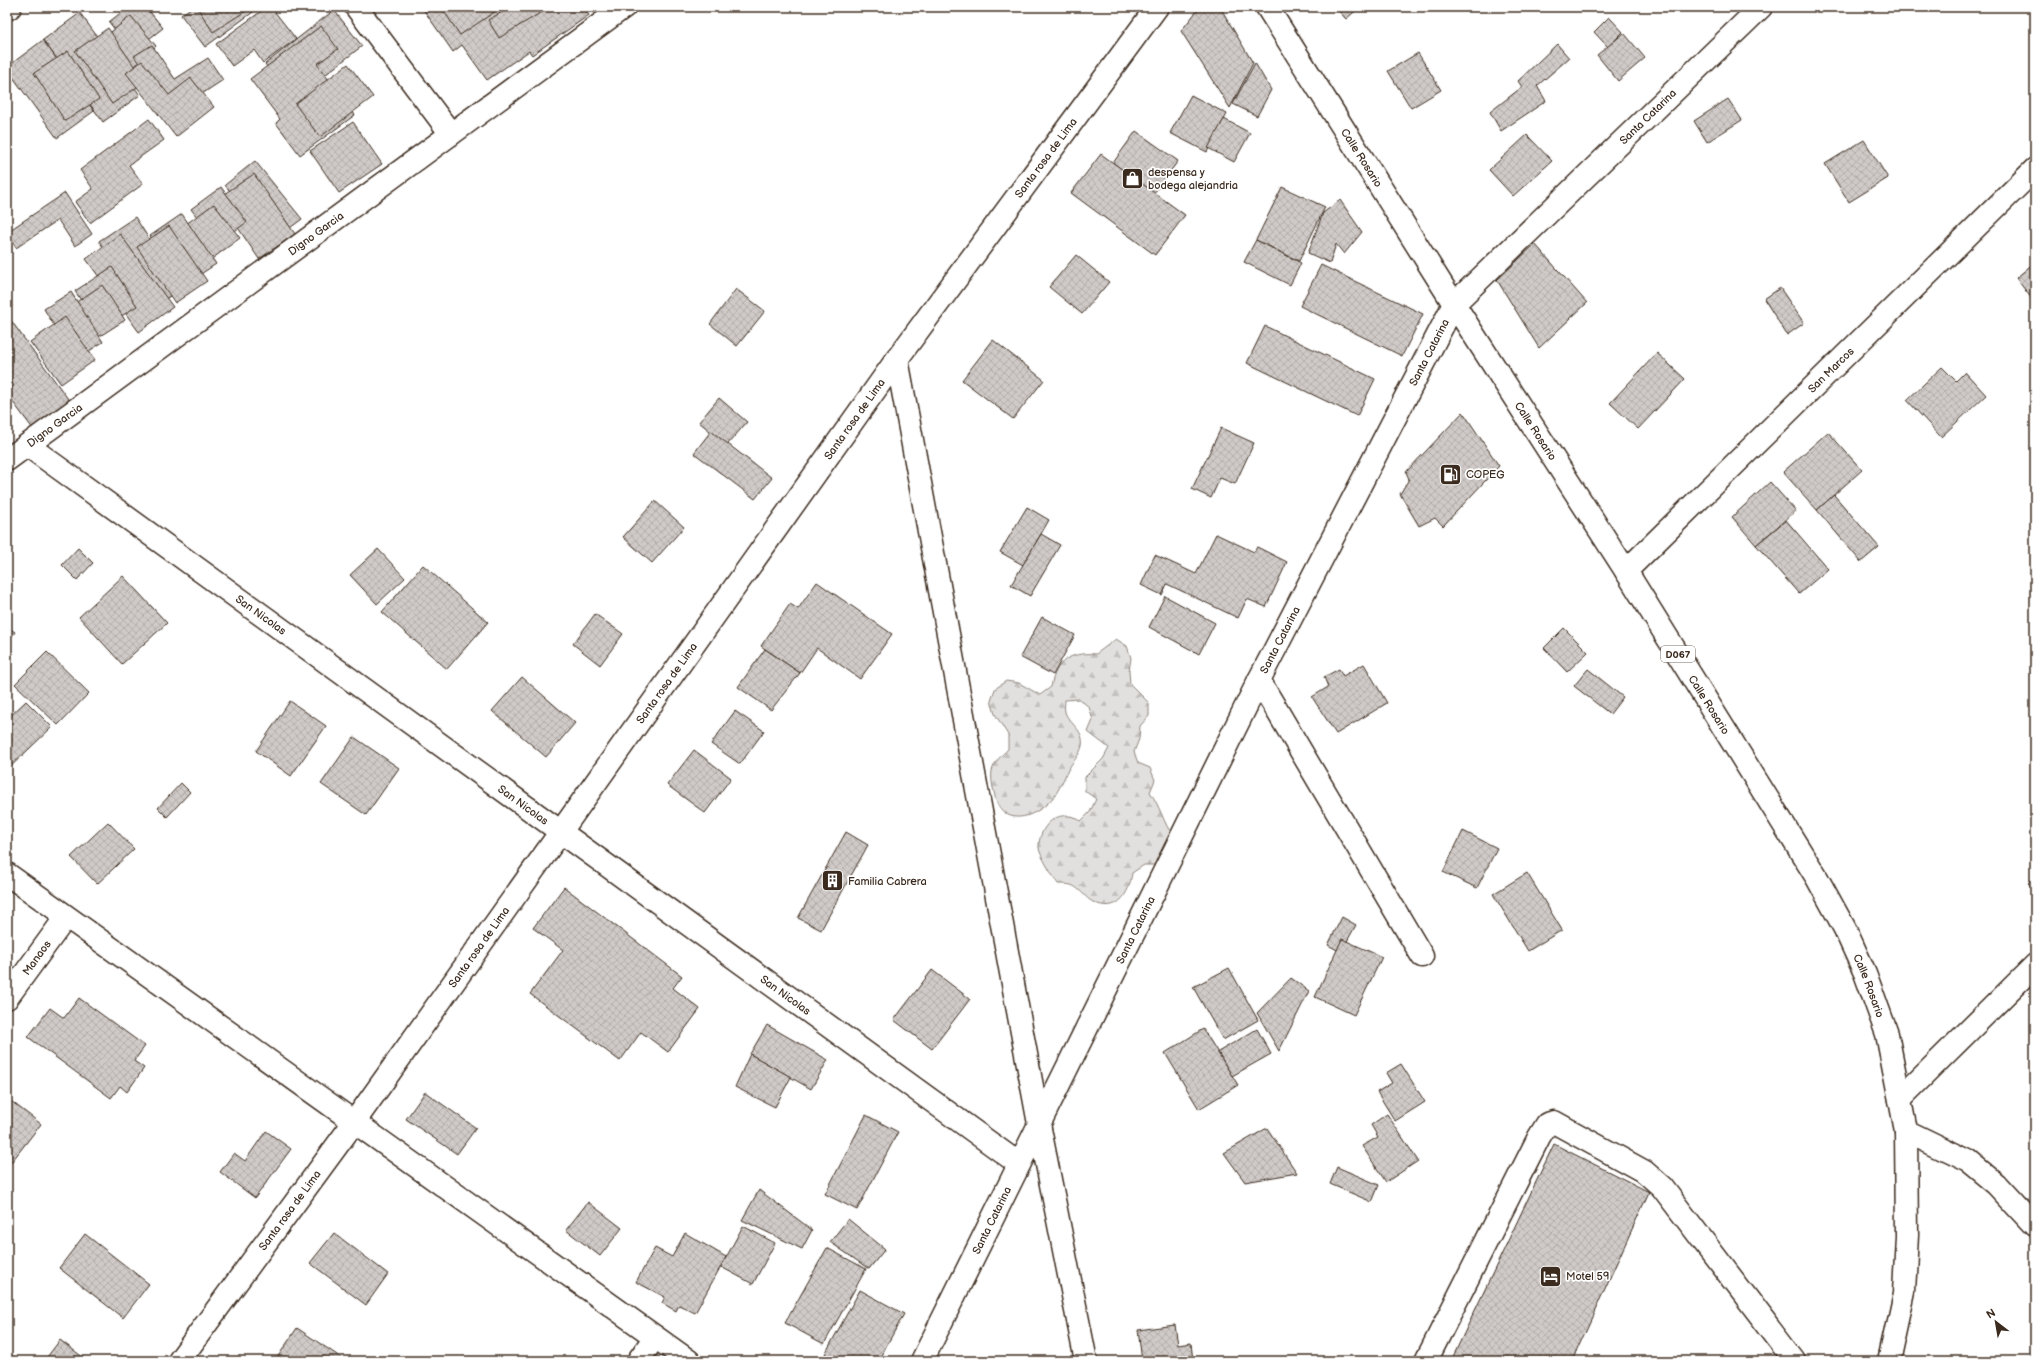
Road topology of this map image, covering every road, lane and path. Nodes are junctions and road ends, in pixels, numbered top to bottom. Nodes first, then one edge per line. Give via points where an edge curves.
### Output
1 (10, 7) edge
2 (356, 7) edge
3 (624, 7) edge
4 (1157, 7) edge
5 (1268, 7) edge
6 (1761, 7) edge
7 (7, 10) edge
8 (451, 134) junction
9 (2035, 169) edge
10 (1454, 304) junction
11 (897, 359) junction
12 (27, 446) junction
13 (7, 460) edge
14 (1626, 571) junction
15 (1259, 680) junction
16 (560, 832) junction
17 (7, 874) edge
18 (66, 917) junction
19 (1422, 956) dead end
20 (2035, 965) edge
21 (7, 998) edge
22 (1900, 1099) junction
23 (355, 1121) junction
24 (1039, 1124) junction
25 (1906, 1131) junction
26 (1019, 1164) junction
27 (2035, 1226) edge
28 (655, 1337) junction
29 (179, 1361) edge
30 (638, 1361) edge
31 (689, 1361) edge
32 (922, 1361) edge
33 (1086, 1361) edge
34 (1426, 1361) edge
35 (1795, 1361) edge
36 (1889, 1361) edge

1 - 7 street
2 - 8 street
3 - 8 street, Digno Garcia
4 - 11 street, Santa rosa de Lima
5 - 10 street, Calle Rosario / D067
6 - 10 street, Santa Catarina
8 - 12 street, Digno Garcia
9 - 14 street, San Marcos
10 - 14 street, Calle Rosario / D067
10 - 15 street, Santa Catarina
11 - 16 street, Santa rosa de Lima
11 - 24 street
12 - 13 street, Digno Garcia
12 - 16 street, San Nicolas
14 - 22 street, Calle Rosario / D067 via 1813,872 1845,928 1866,973 1886,1034
15 - 19 street
15 - 24 street, Santa Catarina
16 - 23 street, Santa rosa de Lima
16 - 26 street, San Nicolas
17 - 18 street
18 - 21 street, Manaos
18 - 23 street
20 - 22 street
22 - 25 street, Calle Rosario / D067
23 - 28 street
23 - 29 street, Santa rosa de Lima
24 - 26 street, Santa Catarina
24 - 33 street
25 - 27 street via 1968,1161 1996,1184
25 - 36 street, Calle Rosario / D067 via 1907,1235 1904,1292
26 - 32 street, Santa Catarina
28 - 30 street
28 - 31 street
34 - 35 street via 1539,1137 1547,1124 1554,1122 1645,1172 1662,1187

